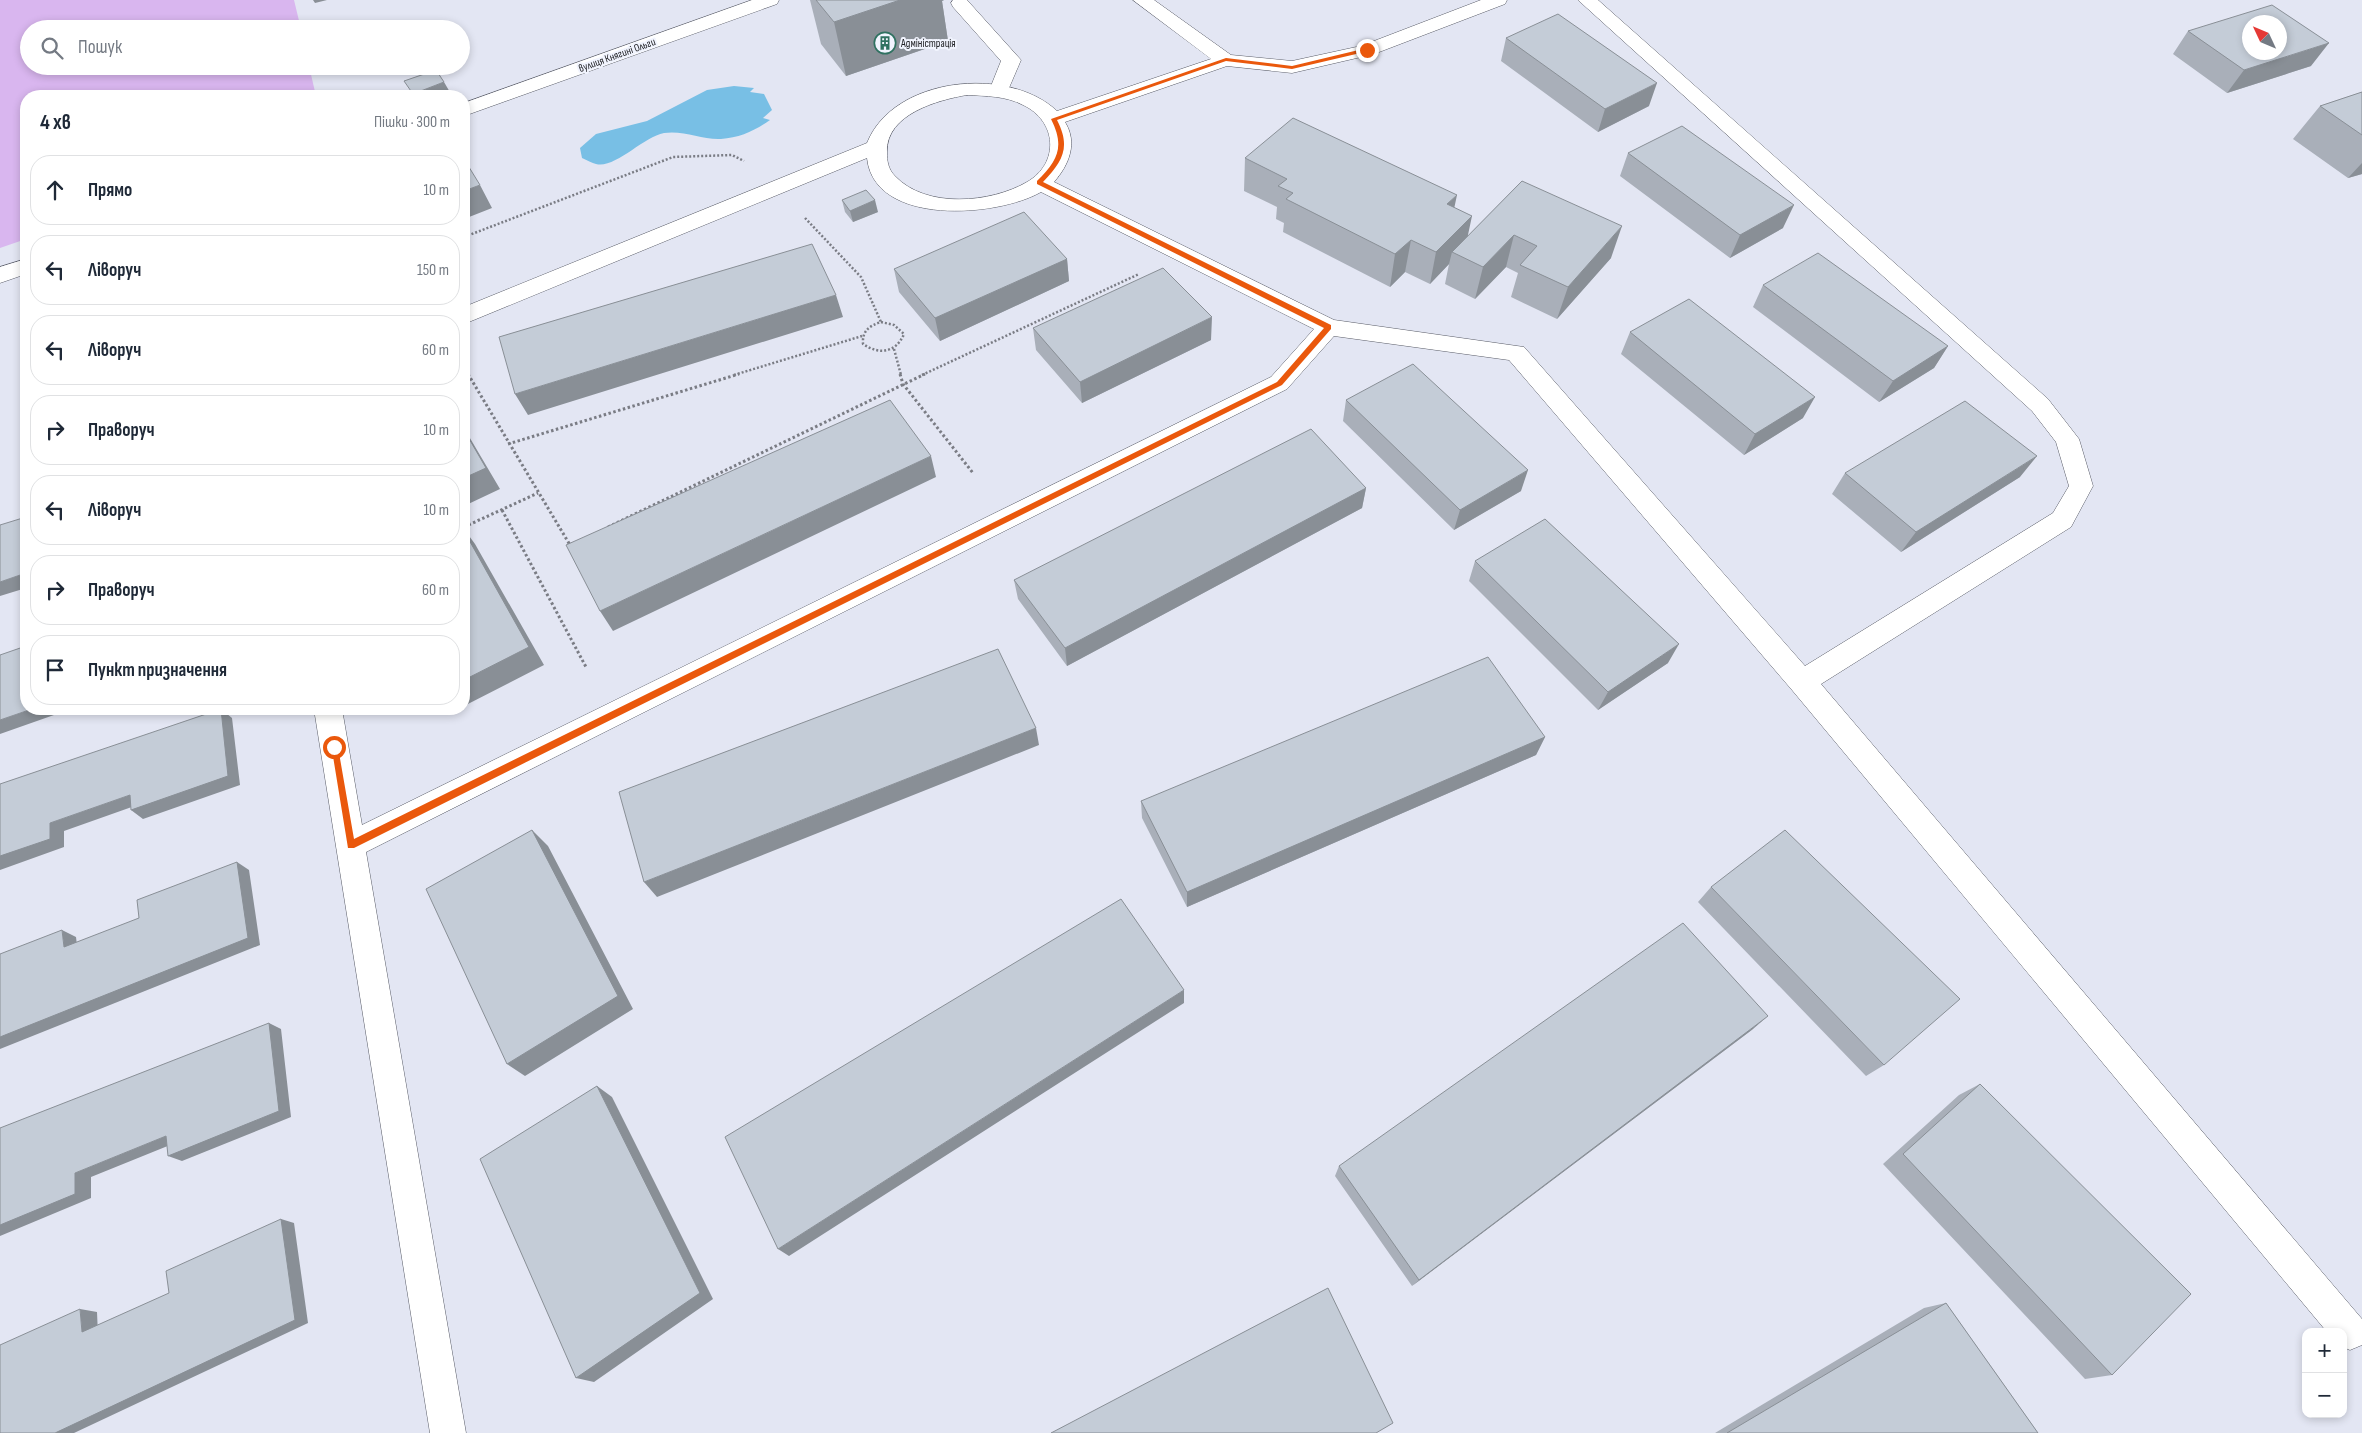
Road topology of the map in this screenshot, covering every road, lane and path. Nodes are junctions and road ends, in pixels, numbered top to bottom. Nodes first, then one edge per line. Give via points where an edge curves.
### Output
1 (770, 0) edge
2 (1142, 0) edge
3 (1498, 0) edge
4 (1587, 0) edge
5 (960, 4) dead end
6 (1226, 60) junction
7 (999, 91) junction
8 (470, 108) edge
9 (1054, 119) junction
10 (876, 147) junction
11 (747, 163) dead end
12 (1039, 183) junction
13 (805, 218) dead end
14 (470, 235) edge
15 (20, 268) edge
16 (1142, 272) dead end
17 (0, 275) edge
18 (470, 314) edge
19 (881, 322) junction
20 (1329, 327) junction
21 (862, 336) junction
22 (894, 349) junction
23 (470, 378) edge
24 (904, 384) junction
25 (508, 444) junction
26 (973, 473) dead end
27 (539, 493) junction
28 (502, 510) junction
29 (470, 524) edge
30 (605, 528) edge
31 (579, 541) edge
32 (586, 667) dead end
33 (1802, 682) junction
34 (329, 715) edge
35 (351, 845) junction
36 (2350, 1332) dead end
37 (448, 1433) edge

1 - 8 street, вулиця Княгині Ольги
2 - 6 street
3 - 6 street via 1367,50 1292,67
4 - 33 street via 2040,405 2067,439 2081,486 2062,520
5 - 7 street via 1011,60
6 - 9 street
7 - 9 street via 1027,99
7 - 10 street via 967,89 926,98 892,119
9 - 12 street via 1061,134 1061,151 1054,168
10 - 12 street via 877,162 883,175 895,188 939,205 966,207 994,203 1019,195
10 - 18 street
11 - 14 path via 732,155 673,157
12 - 20 street
13 - 19 path via 862,277
15 - 17 street
16 - 24 path
19 - 21 path via 865,330
19 - 22 path via 892,323 904,334
20 - 33 street via 1516,353
20 - 35 street via 1279,383
21 - 22 path via 863,344 870,350
21 - 25 path
22 - 24 path
23 - 25 path
24 - 26 path
24 - 30 path
25 - 27 path
27 - 28 path
27 - 31 path via 570,545
28 - 29 path
28 - 32 path
33 - 36 street
34 - 35 street
35 - 37 street

